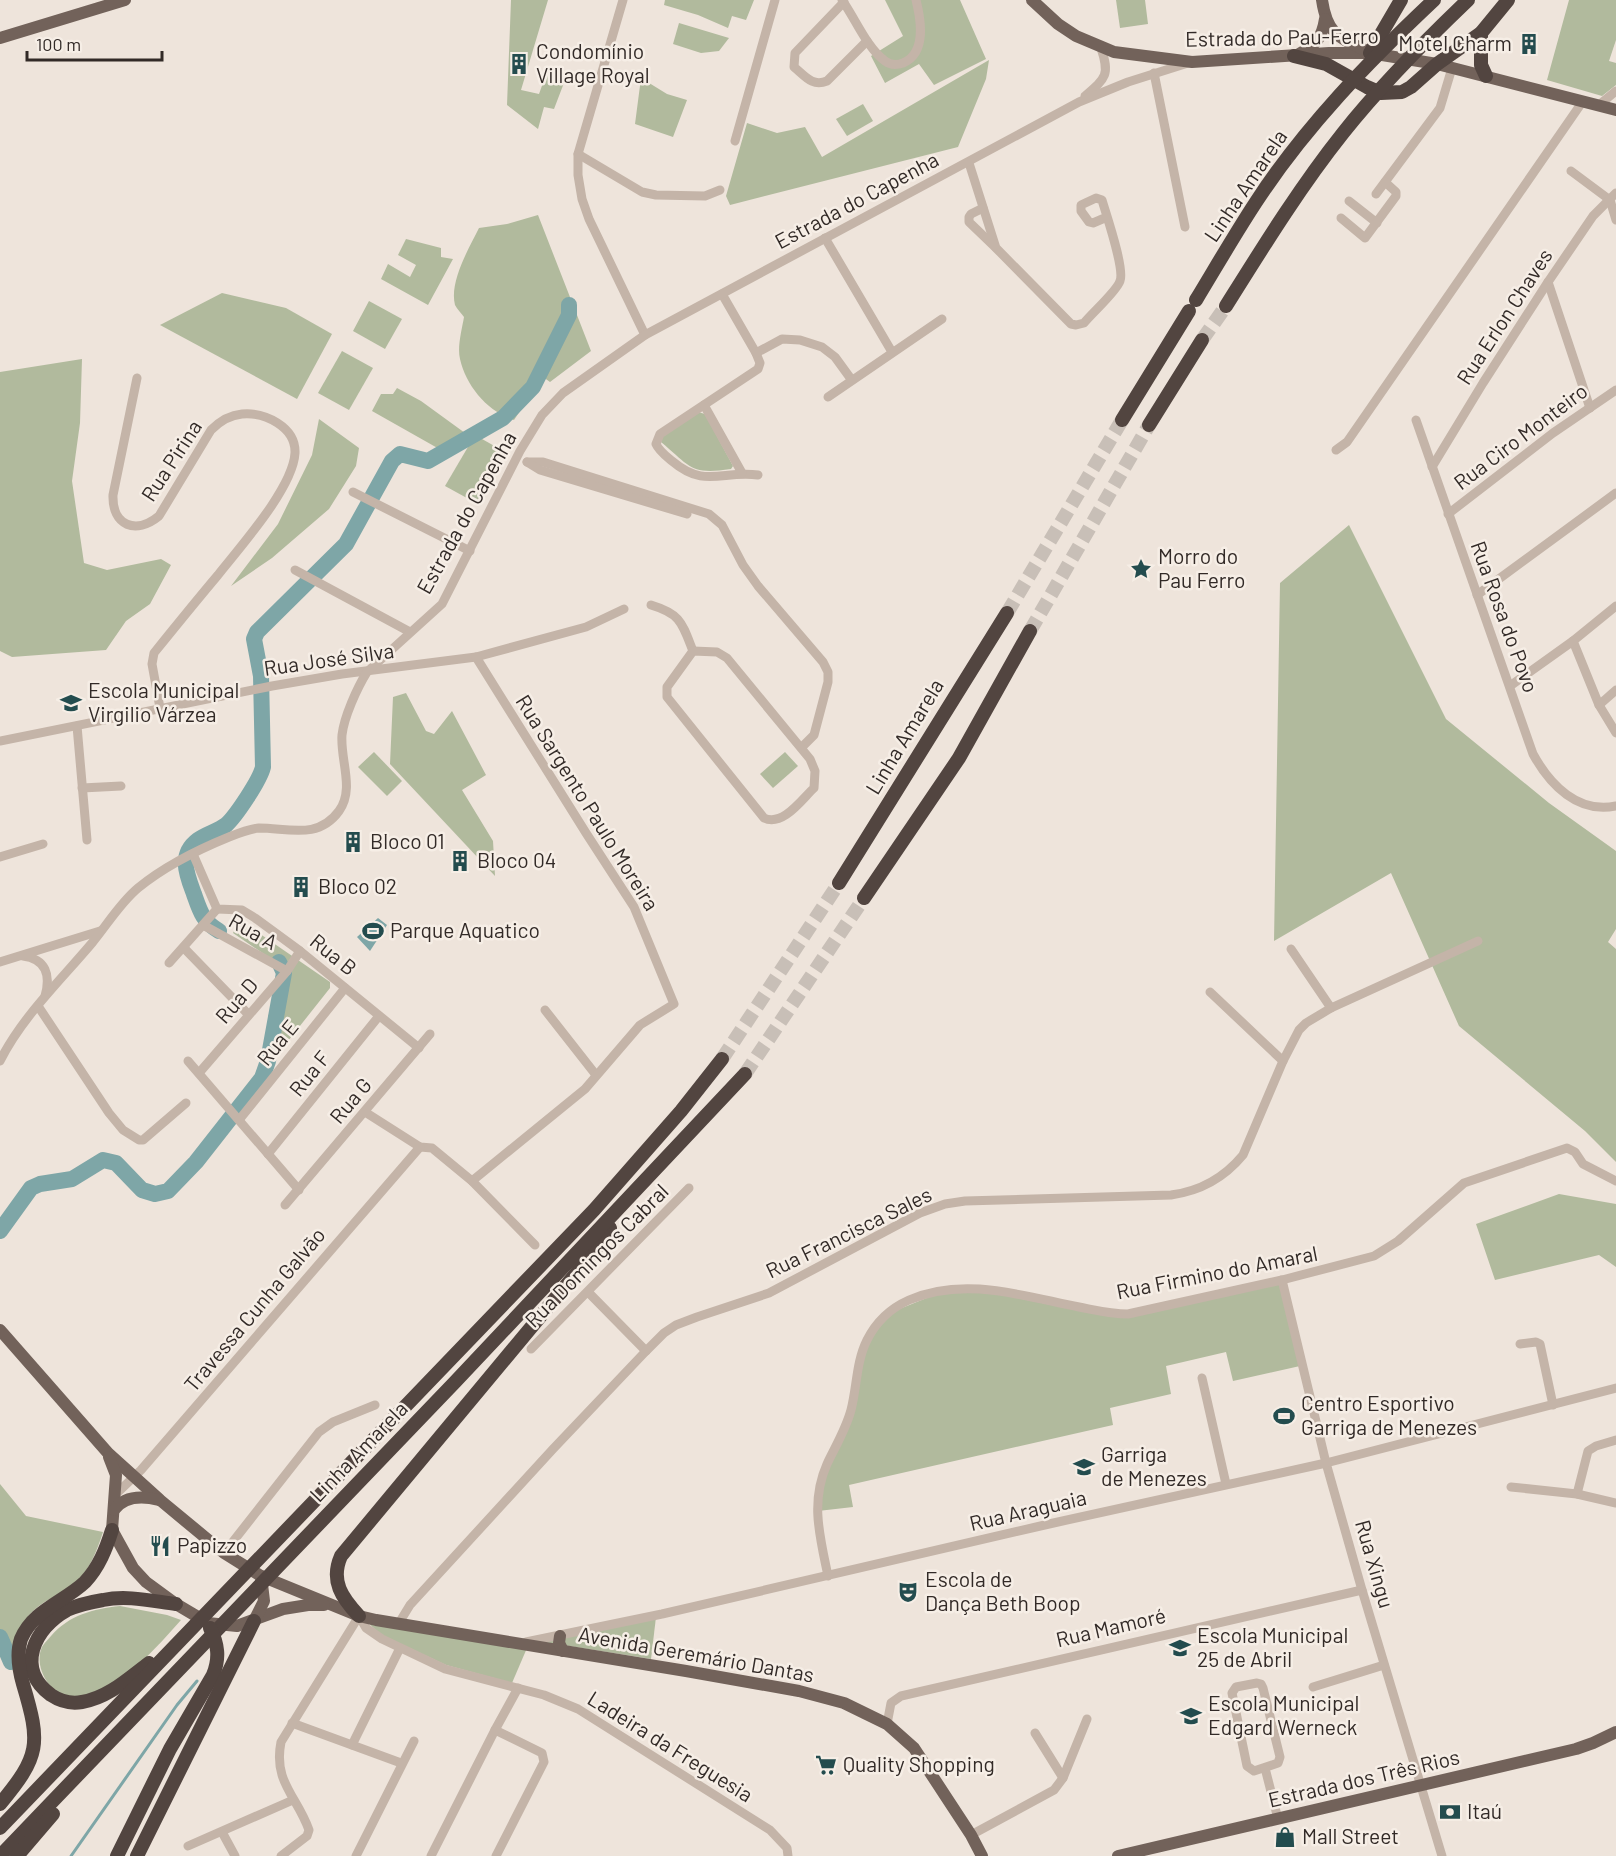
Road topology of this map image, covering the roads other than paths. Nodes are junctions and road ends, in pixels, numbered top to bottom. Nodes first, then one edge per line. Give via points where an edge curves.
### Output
1 (124, 0) edge
2 (623, 0) edge
3 (774, 0) edge
4 (916, 0) edge
5 (1032, 0) edge
6 (1322, 0) edge
7 (1401, 0) edge
8 (1434, 0) edge
9 (1468, 0) edge
10 (1508, 0) edge
11 (843, 1) edge
12 (1325, 19) junction
13 (1481, 33) junction
14 (0, 38) edge
15 (867, 41) junction
16 (1101, 48) junction
17 (1370, 53) junction
18 (1294, 56) junction
19 (1192, 62) junction
20 (1437, 64) junction
21 (1452, 68) junction
22 (1154, 73) junction
23 (1486, 76) junction
24 (1616, 91) edge
25 (1583, 101) junction
26 (1079, 102) junction
27 (1599, 105) junction
28 (1616, 110) edge
29 (735, 141) dead end
30 (578, 154) junction
31 (969, 163) junction
32 (1571, 171) dead end
33 (1385, 182) junction
34 (720, 190) dead end
35 (1376, 194) dead end
36 (1613, 197) edge
37 (1349, 201) dead end
38 (983, 208) junction
39 (1107, 217) dead end
40 (1341, 219) dead end
41 (1616, 220) edge
42 (1377, 223) junction
43 (1185, 227) dead end
44 (825, 238) junction
45 (996, 248) junction
46 (1548, 282) junction
47 (722, 294) junction
48 (1226, 306) tunnel mouth
49 (942, 319) dead end
50 (645, 334) junction
51 (1202, 340) tunnel mouth
52 (892, 352) junction
53 (756, 353) junction
54 (137, 378) dead end
55 (851, 380) junction
56 (1616, 390) edge
57 (828, 397) dead end
58 (704, 405) junction
59 (1590, 408) junction
60 (1122, 420) tunnel mouth
61 (1416, 420) dead end
62 (1149, 425) tunnel mouth
63 (1336, 450) dead end
64 (516, 458) junction
65 (1432, 466) junction
66 (742, 473) junction
67 (758, 476) dead end
68 (353, 492) dead end
69 (1616, 493) edge
70 (1448, 514) junction
71 (470, 552) junction
72 (295, 570) dead end
73 (1477, 595) junction
74 (651, 605) dead end
75 (1616, 606) edge
76 (624, 609) dead end
77 (1007, 613) tunnel mouth
78 (1030, 631) tunnel mouth
79 (410, 632) junction
80 (1573, 642) junction
81 (693, 651) junction
82 (476, 657) junction
83 (367, 672) junction
84 (1510, 686) junction
85 (1616, 690) edge
86 (1599, 705) junction
87 (160, 708) junction
88 (77, 726) junction
89 (1616, 733) edge
90 (0, 741) edge
91 (802, 747) junction
92 (121, 786) dead end
93 (82, 788) junction
94 (1616, 806) edge
95 (87, 840) dead end
96 (43, 844) dead end
97 (193, 854) junction
98 (0, 857) edge
99 (839, 883) tunnel mouth
100 (864, 898) tunnel mouth
101 (214, 912) junction
102 (204, 924) junction
103 (100, 931) junction
104 (1478, 940) dead end
105 (184, 948) junction
106 (1291, 949) dead end
107 (300, 951) junction
108 (21, 956) junction
109 (0, 962) edge
110 (169, 963) dead end
111 (287, 971) junction
112 (345, 988) junction
113 (1210, 992) dead end
114 (41, 1002) junction
115 (1331, 1008) junction
116 (545, 1010) dead end
117 (248, 1014) junction
118 (379, 1016) junction
119 (430, 1034) dead end
120 (418, 1048) junction
121 (722, 1059) tunnel mouth
122 (0, 1061) edge
123 (188, 1061) dead end
124 (1283, 1061) junction
125 (199, 1073) junction
126 (745, 1074) tunnel mouth
127 (596, 1075) junction
128 (186, 1103) dead end
129 (365, 1112) junction
130 (239, 1120) junction
131 (420, 1147) junction
132 (268, 1154) junction
133 (1616, 1181) edge
134 (472, 1182) junction
135 (640, 1186) junction
136 (689, 1188) dead end
137 (298, 1190) junction
138 (285, 1205) dead end
139 (536, 1245) dead end
140 (1282, 1280) junction
141 (588, 1292) junction
142 (0, 1329) edge
143 (1520, 1344) dead end
144 (531, 1349) dead end
145 (646, 1351) junction
146 (1202, 1378) dead end
147 (1616, 1388) edge
148 (1553, 1405) junction
149 (375, 1406) dead end
150 (1616, 1440) edge
151 (108, 1453) junction
152 (1326, 1463) junction
153 (133, 1477) junction
154 (1226, 1484) junction
155 (1511, 1487) dead end
156 (116, 1494) junction
157 (1577, 1494) junction
158 (159, 1500) junction
159 (1616, 1503) edge
160 (114, 1510) junction
161 (112, 1530) junction
162 (224, 1553) junction
163 (828, 1575) junction
164 (261, 1576) junction
165 (1362, 1590) junction
166 (176, 1604) junction
167 (333, 1605) junction
168 (359, 1616) junction
169 (254, 1621) junction
170 (208, 1623) junction
171 (399, 1623) junction
172 (560, 1636) junction
173 (180, 1641) junction
174 (516, 1643) junction
175 (400, 1648) junction
176 (563, 1652) junction
177 (1384, 1665) junction
178 (1313, 1687) dead end
179 (518, 1688) junction
180 (1087, 1719) dead end
181 (292, 1723) junction
182 (887, 1724) junction
183 (495, 1730) junction
184 (1616, 1732) edge
185 (1035, 1733) dead end
186 (414, 1741) dead end
187 (352, 1745) junction
188 (401, 1763) junction
189 (1265, 1768) junction
190 (86, 1769) junction
191 (1063, 1778) junction
192 (1421, 1787) junction
193 (293, 1800) junction
194 (0, 1804) edge
195 (1278, 1819) junction
196 (0, 1828) edge
197 (222, 1832) junction
198 (971, 1835) junction
199 (188, 1846) dead end
200 (0, 1856) edge
201 (17, 1856) edge
202 (117, 1856) edge
203 (137, 1856) edge
204 (235, 1856) edge
205 (282, 1856) edge
206 (356, 1856) edge
207 (431, 1856) edge
208 (496, 1856) edge
209 (788, 1856) edge
210 (982, 1856) edge
211 (1119, 1856) edge
212 (1442, 1856) edge

1 - 14 main road
2 - 30 street
3 - 29 street
4 - 15 street via 920,41 909,59 894,65 885,62
5 - 16 main road, Estrada do Pau-Ferro via 1058,24
6 - 12 main road
7 - 17 highway
8 - 60 highway, Linha Amarela via 1334,100 1257,201
9 - 48 highway via 1412,53 1324,157
10 - 13 highway
11 - 15 street
11 - 15 street via 795,53 794,67 814,84 820,84
12 - 17 main road via 1336,34
12 - 18 main road via 1316,44
13 - 20 highway
13 - 23 highway via 1481,65
16 - 19 main road, Estrada do Pau-Ferro
16 - 26 street, Estrada do Capenha via 1106,74
17 - 18 main road, Estrada do Pau-Ferro
17 - 20 main road, Estrada do Pau-Ferro
18 - 19 main road, Estrada do Pau-Ferro
18 - 20 highway via 1326,64 1381,93 1411,87
19 - 22 street, Estrada do Capenha
20 - 21 main road, Estrada do Pau-Ferro
21 - 23 main road, Estrada do Pau-Ferro
21 - 33 street via 1440,108
22 - 26 street, Estrada do Capenha
22 - 43 street
23 - 25 main road, Estrada do Pau-Ferro
24 - 27 street
25 - 27 main road, Estrada do Pau-Ferro
25 - 63 street via 1347,441
26 - 31 street, Estrada do Capenha
27 - 28 main road, Estrada do Pau-Ferro
30 - 34 street via 642,192 705,196
30 - 50 street via 582,199 589,219
31 - 38 street
31 - 44 street, Estrada do Capenha
32 - 36 street
33 - 35 street
33 - 42 street via 1397,194
36 - 41 street
36 - 46 street, Rua Erlon Chaves via 1593,216
37 - 42 street
38 - 45 street
38 - 45 street via 971,214 969,222
39 - 45 street via 1121,271 1120,283 1084,323 1071,324
40 - 42 street via 1365,238
44 - 47 street, Estrada do Capenha
44 - 52 street
46 - 59 street
46 - 65 street, Rua Erlon Chaves
47 - 50 street, Estrada do Capenha
47 - 53 street
49 - 52 street
50 - 64 street, Estrada do Capenha via 563,393 542,415
51 - 62 highway
52 - 55 street
53 - 55 street via 782,339 822,346
53 - 58 street via 758,369
54 - 87 street, Rua Pirina via 113,495 115,512 126,524 138,527 159,516 211,430 231,416 258,415 277,423 288,431 295,449 291,473 260,523 154,653 152,664
55 - 57 street
56 - 59 street, Rua Ciro Monteiro
58 - 66 street
58 - 66 street via 660,435 658,449 693,476 710,478
59 - 70 street, Rua Ciro Monteiro
61 - 65 street, Rua Rosa do Povo
64 - 71 street, Estrada do Capenha
64 - 91 street via 543,462 722,525 758,586 828,672 814,735
65 - 70 street, Rua Rosa do Povo
66 - 67 street
68 - 71 street
69 - 73 street
70 - 73 street, Rua Rosa do Povo
71 - 79 street, Estrada do Capenha via 442,604
72 - 79 street
73 - 84 street, Rua Rosa do Povo
74 - 81 street via 681,621
75 - 80 street
76 - 82 street, Rua José Silva via 586,627
77 - 99 highway, Linha Amarela
78 - 100 highway via 959,758
79 - 83 street, Estrada do Capenha
80 - 84 street
80 - 86 street
81 - 91 street via 717,652 727,658
81 - 91 street via 668,687 667,697 764,818 781,818 814,788 815,771
82 - 83 street, Rua José Silva
82 - 127 street, Rua Sargento Paulo Moreira via 634,907 674,1004 640,1025
83 - 87 street, Rua José Silva
83 - 97 street, Estrada do Capenha via 342,734 346,795 339,811 310,830 246,830
84 - 94 street, Rua Rosa do Povo via 1542,771 1561,790 1586,806
85 - 86 street
86 - 89 street
87 - 88 street, Rua José Silva
88 - 90 street, Rua José Silva
88 - 93 street
92 - 93 street
93 - 95 street
96 - 98 street
97 - 101 street
97 - 103 street, Estrada do Capenha via 136,890
101 - 102 street
101 - 107 street, Rua B via 242,910
102 - 105 street
102 - 111 street, Rua A
103 - 108 street
103 - 114 street, Estrada do Capenha
104 - 115 street, Rua Francisca Sales
105 - 110 street
105 - 117 street
106 - 115 street
107 - 111 street, Rua D
107 - 112 street, Rua B
108 - 109 street
108 - 114 street via 42,964 48,979
111 - 117 street, Rua D
112 - 118 street, Rua B
112 - 130 street, Rua E
113 - 124 street
114 - 122 street, Estrada do Capenha
114 - 128 street via 123,1130 143,1140
115 - 124 street, Rua Francisca Sales via 1299,1030
116 - 127 street
117 - 125 street, Rua D
118 - 120 street, Rua B
118 - 132 street, Rua F
119 - 120 street, Rua G
120 - 129 street, Rua G
121 - 173 highway, Linha Amarela via 594,1210
123 - 125 street
124 - 145 street, Rua Francisca Sales via 1243,1155 1233,1168 1204,1187 1171,1195 945,1204 920,1213 769,1293 676,1325
125 - 130 street
126 - 135 highway, Linha Amarela
127 - 134 street via 585,1089
129 - 131 street
129 - 137 street, Rua G
130 - 132 street
131 - 134 street via 432,1148
131 - 153 street, Travessa Cunha Galvão
132 - 137 street
133 - 140 street, Rua Firmino do Amaral via 1589,1168 1566,1148 1464,1183 1398,1241 1374,1256
134 - 139 street
135 - 168 highway via 593,1253 341,1556 337,1584 343,1599
135 - 190 highway, Linha Amarela
136 - 141 street, Rua Domingos Cabral
137 - 138 street, Rua G
140 - 152 street, Rua Xingu
140 - 163 street, Rua Firmino do Amaral via 1128,1314 969,1288 935,1290 897,1307 880,1320 866,1341 851,1412 818,1486 817,1518
141 - 144 street, Rua Domingos Cabral
141 - 145 street
142 - 151 main road, Avenida Geremário Dantas
143 - 148 street via 1539,1344
145 - 171 street, Rua Francisca Sales via 434,1579
146 - 154 street
147 - 148 street, Rua Araguaia
148 - 152 street, Rua Araguaia
149 - 162 street via 333,1422 319,1432
150 - 157 street via 1588,1451
151 - 153 main road, Avenida Geremário Dantas
151 - 156 main road, Avenida Geremário Dantas via 116,1475
152 - 154 street, Rua Araguaia
152 - 165 street, Rua Xingu
153 - 156 street, Travessa Cunha Galvão
153 - 158 main road, Avenida Geremário Dantas
154 - 163 street, Rua Araguaia
155 - 157 street
156 - 160 main road, Avenida Geremário Dantas
157 - 159 street
158 - 160 main road via 130,1499
158 - 162 main road, Avenida Geremário Dantas
160 - 161 main road, Avenida Geremário Dantas
161 - 166 main road, Avenida Geremário Dantas via 133,1568
161 - 194 highway via 94,1571 34,1620 21,1641 19,1666 33,1719 35,1745 29,1766
162 - 164 main road, Avenida Geremário Dantas
163 - 172 street, Rua Araguaia
164 - 167 main road, Avenida Geremário Dantas
164 - 169 main road via 264,1601
165 - 177 street, Rua Xingu
165 - 182 street, Rua Mamoré via 901,1696 891,1704
166 - 170 main road, Avenida Geremário Dantas
166 - 173 highway via 103,1599 68,1610 44,1629 32,1650 31,1661 37,1682 46,1691 68,1702 80,1702 109,1692
167 - 168 main road, Avenida Geremário Dantas
167 - 169 main road, Avenida Geremário Dantas via 295,1606
168 - 171 main road, Avenida Geremário Dantas
168 - 175 street, Ladeira da Freguesia via 366,1628
168 - 181 street
169 - 170 main road, Avenida Geremário Dantas via 237,1626
169 - 203 highway
170 - 202 highway via 218,1664
171 - 174 main road, Avenida Geremário Dantas
172 - 174 street, Rua Araguaia
172 - 176 main road
173 - 196 highway, Linha Amarela
174 - 176 main road, Avenida Geremário Dantas
175 - 179 street, Ladeira da Freguesia via 445,1669
175 - 187 street
176 - 182 main road, Avenida Geremário Dantas via 799,1691 844,1703
177 - 178 street
177 - 192 street, Rua Xingu
179 - 183 street
179 - 209 street, Ladeira da Freguesia via 578,1709 677,1770 770,1830 787,1848
180 - 191 street
181 - 187 street
181 - 193 street via 281,1742 279,1756 280,1771
182 - 198 main road, Avenida Geremário Dantas via 914,1748
183 - 207 street
183 - 208 street via 542,1753 544,1762
184 - 192 main road, Estrada dos Três Rios via 1576,1749
185 - 191 street
186 - 188 street
187 - 188 street
188 - 206 street
189 - 189 street via 1254,1771 1247,1766 1232,1693 1236,1687 1257,1683 1263,1688 1280,1757 1278,1763
189 - 195 street
190 - 200 highway, Linha Amarela
190 - 201 highway
191 - 198 street via 1054,1790
192 - 195 main road, Estrada dos Três Rios
192 - 212 street, Rua Xingu
193 - 197 street
193 - 205 street via 309,1830
195 - 211 main road, Estrada dos Três Rios
197 - 199 street
197 - 204 street
198 - 210 main road, Avenida Geremário Dantas

